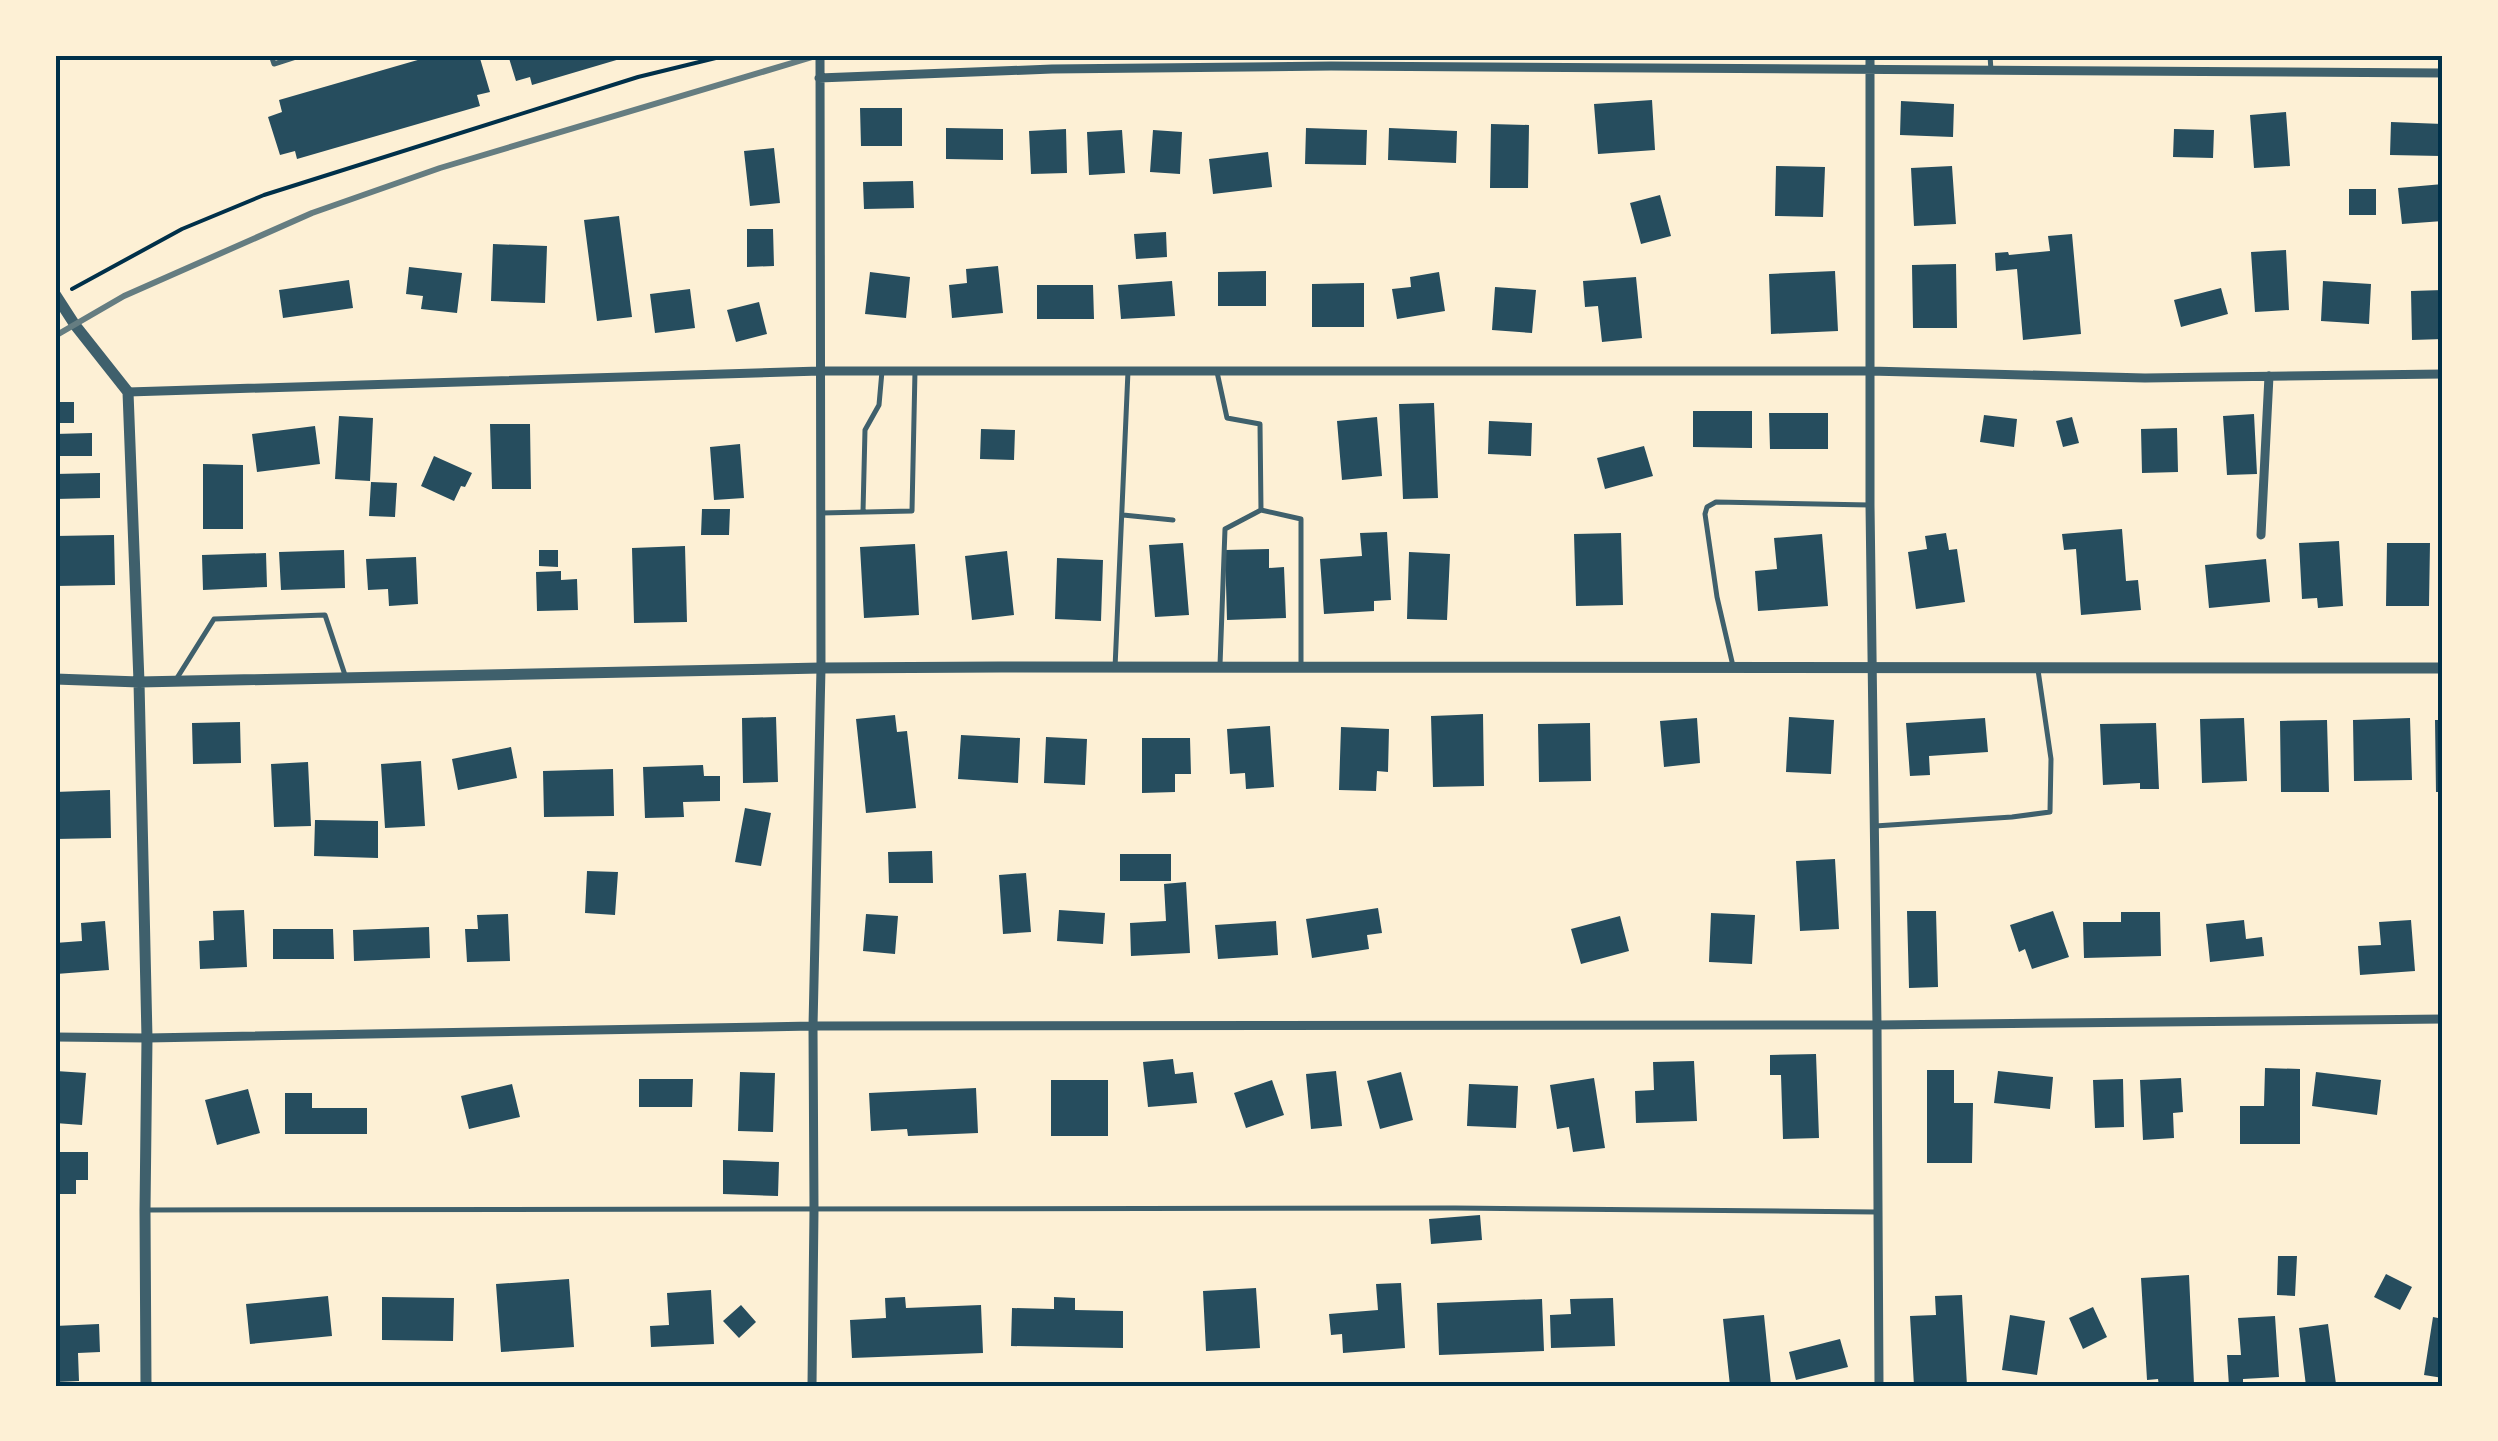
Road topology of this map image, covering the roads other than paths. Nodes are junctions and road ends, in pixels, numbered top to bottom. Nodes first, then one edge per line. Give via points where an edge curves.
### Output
1 (272, 55) edge
2 (302, 55) edge
3 (820, 55) edge
4 (1870, 55) edge
5 (1990, 55) edge
6 (1870, 70) junction
7 (1991, 71) junction
8 (2443, 73) edge
9 (819, 78) junction
10 (56, 296) edge
11 (820, 371) junction
12 (882, 371) junction
13 (915, 371) junction
14 (1128, 371) junction
15 (1870, 371) junction
16 (1217, 372) junction
17 (2443, 374) edge
18 (2269, 376) junction
19 (128, 392) junction
20 (1870, 506) junction
21 (1261, 510) junction
22 (863, 512) junction
23 (820, 513) junction
24 (1123, 515) junction
25 (1173, 520) dead end
26 (2261, 535) dead end
27 (1220, 667) junction
28 (1301, 667) junction
29 (1734, 667) junction
30 (1872, 667) junction
31 (2037, 667) junction
32 (821, 668) junction
33 (1115, 668) junction
34 (2443, 668) edge
35 (346, 678) junction
36 (55, 679) edge
37 (176, 681) junction
38 (139, 682) junction
39 (1874, 826) junction
40 (2443, 1018) edge
41 (1878, 1025) junction
42 (813, 1026) junction
43 (55, 1037) edge
44 (147, 1038) junction
45 (145, 1210) junction
46 (814, 1210) junction
47 (1878, 1212) junction
48 (146, 1386) edge
49 (812, 1386) edge
50 (1879, 1386) edge

1 - 2 lane via 274,64
3 - 9 street
4 - 6 street
5 - 7 lane
6 - 7 street
6 - 9 street via 1311,66
6 - 15 street
7 - 8 street
9 - 11 street
10 - 19 street
11 - 12 street
11 - 19 street
11 - 23 street
12 - 13 street
12 - 22 lane via 879,405 865,430
13 - 14 street
13 - 22 lane via 912,511
14 - 16 street
14 - 24 lane
15 - 16 street
15 - 18 street
15 - 20 street
16 - 21 lane via 1227,418 1260,424
17 - 18 street
18 - 26 street
19 - 38 street
20 - 29 lane via 1707,507 1717,598
20 - 30 street
21 - 27 lane via 1225,529
21 - 28 lane via 1301,519
22 - 23 lane
23 - 32 street
24 - 25 lane
24 - 33 lane
27 - 28 street
27 - 33 street
28 - 29 street
29 - 30 street
30 - 31 street
30 - 39 street
31 - 34 street
31 - 39 lane via 2051,759 2050,812
32 - 33 street
32 - 35 street
32 - 42 street
35 - 37 street
35 - 37 lane via 325,615 214,619
36 - 38 street
37 - 38 street
38 - 44 street
39 - 41 street
40 - 41 street
41 - 42 street
41 - 47 street
42 - 44 street
42 - 46 street
43 - 44 street
44 - 45 street
45 - 46 lane
45 - 48 street
46 - 47 lane
46 - 49 street
47 - 50 street

